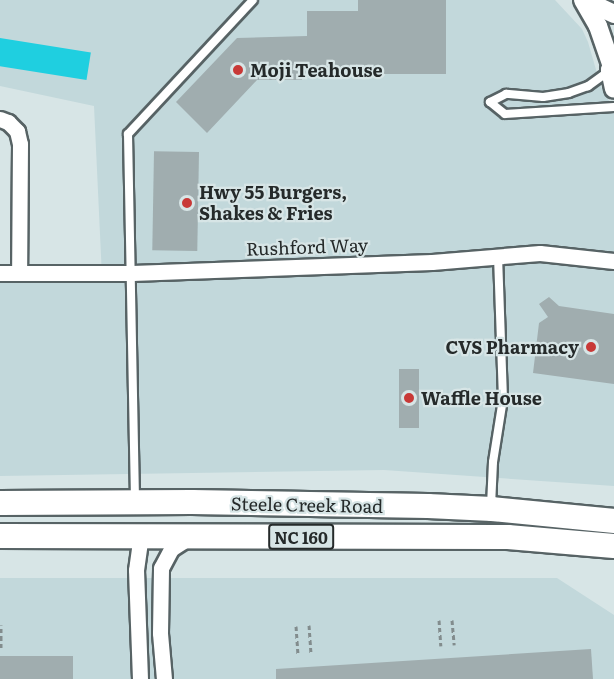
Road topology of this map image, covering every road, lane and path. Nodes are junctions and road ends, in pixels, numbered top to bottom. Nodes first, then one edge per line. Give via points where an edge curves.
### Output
1 (253, 0) edge
2 (584, 0) edge
3 (614, 14) edge
4 (612, 64) edge
5 (614, 89) edge
6 (614, 107) edge
7 (0, 119) edge
8 (498, 257) junction
9 (614, 261) edge
10 (0, 273) edge
11 (19, 273) junction
12 (132, 273) junction
13 (0, 502) edge
14 (135, 503) junction
15 (371, 507) junction
16 (492, 509) junction
17 (614, 521) edge
18 (0, 525) edge
19 (0, 536) edge
20 (141, 536) junction
21 (190, 537) junction
22 (614, 546) edge
23 (439, 620) dead end
24 (452, 620) dead end
25 (1, 625) edge
26 (309, 625) dead end
27 (296, 626) dead end
28 (454, 645) dead end
29 (441, 646) dead end
30 (1, 648) edge
31 (311, 654) dead end
32 (298, 655) dead end
33 (140, 679) edge
34 (164, 679) edge

1 - 12 lane via 128,134
2 - 3 street
2 - 4 street
4 - 5 street
4 - 6 lane via 588,86 569,93 543,97 506,94 490,102 505,114
7 - 11 street via 17,131 20,144
8 - 9 street, Rushford Way via 540,253
8 - 12 street, Rushford Way
8 - 16 lane via 503,399 493,462
10 - 11 street, Rushford Way
11 - 12 street, Rushford Way
12 - 14 lane
13 - 14 main road, Steele Creek Road / NC 160
14 - 15 main road, Steele Creek Road / NC 160
14 - 18 main road via 133,513 122,519 45,519
15 - 16 main road, Steele Creek Road / NC 160
15 - 20 main road via 233,520 165,520 151,524
16 - 17 main road, Steele Creek Road / NC 160
19 - 20 main road, Steele Creek Road / NC 160
20 - 21 main road, Steele Creek Road / NC 160
20 - 33 street via 136,570
21 - 22 main road, Steele Creek Road / NC 160 via 508,537
21 - 34 street via 171,549 160,568
23 - 29 path
24 - 28 path
25 - 30 path
26 - 31 path
27 - 32 path

